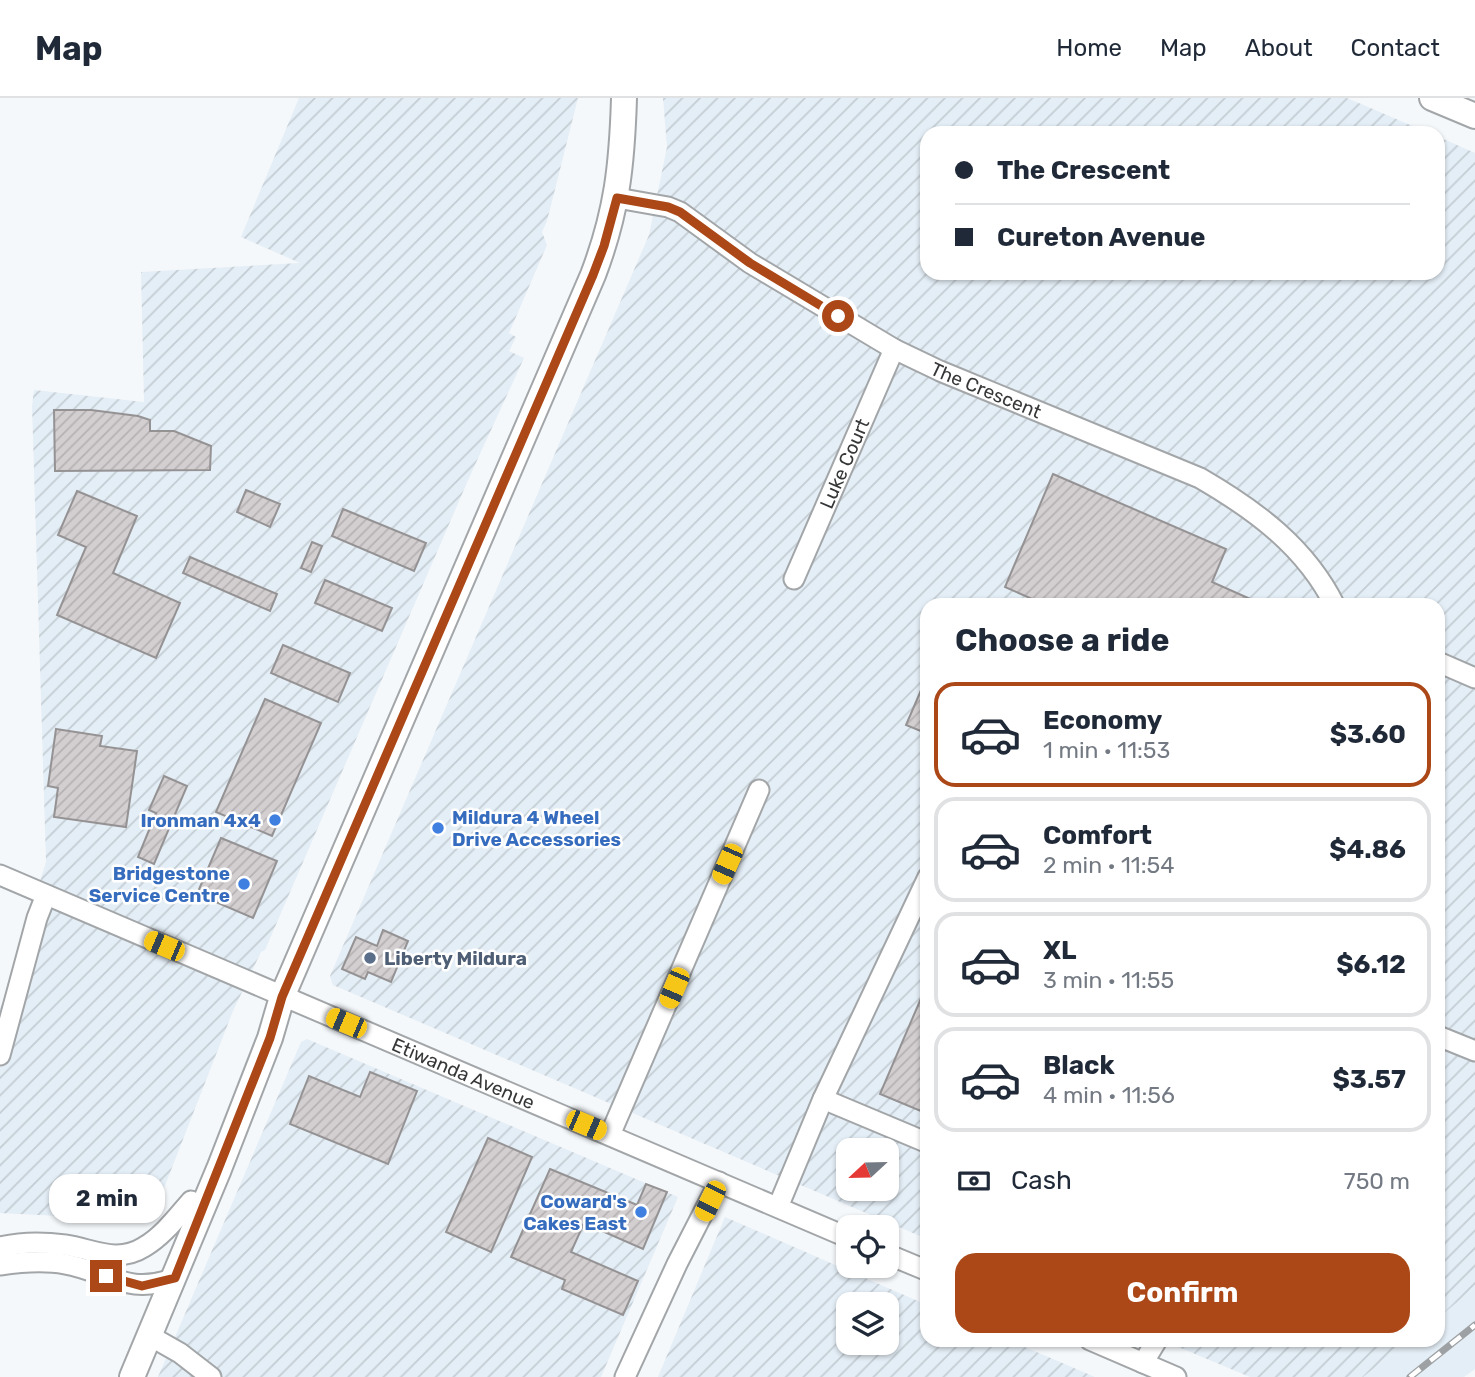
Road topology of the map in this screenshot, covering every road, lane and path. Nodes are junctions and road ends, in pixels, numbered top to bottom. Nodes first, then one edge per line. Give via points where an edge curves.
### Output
1 (624, 98) edge
2 (1432, 98) edge
3 (1475, 117) edge
4 (617, 198) junction
5 (894, 349) junction
6 (794, 579) dead end
7 (1331, 598) edge
8 (1445, 665) edge
9 (1475, 678) edge
10 (759, 790) dead end
11 (0, 875) edge
12 (920, 894) edge
13 (46, 895) junction
14 (282, 997) junction
15 (1445, 1039) edge
16 (1475, 1051) edge
17 (0, 1055) edge
18 (824, 1099) junction
19 (610, 1135) junction
20 (920, 1140) edge
21 (712, 1179) junction
22 (191, 1201) junction
23 (778, 1207) junction
24 (836, 1232) edge
25 (0, 1247) edge
26 (899, 1259) edge
27 (0, 1265) edge
28 (920, 1268) edge
29 (167, 1281) junction
30 (660, 1303) junction
31 (150, 1336) junction
32 (1106, 1347) edge
33 (1153, 1347) edge
34 (1143, 1363) junction
35 (119, 1377) edge
36 (132, 1377) edge
37 (211, 1377) edge
38 (625, 1377) edge
39 (635, 1377) edge
40 (1176, 1377) edge

1 - 4 main road
2 - 3 main road
4 - 5 street, The Crescent via 680,212 750,263
4 - 14 main road via 588,287
5 - 6 street, Luke Court
5 - 7 street, The Crescent via 1200,478 1236,499 1290,543
8 - 9 street
10 - 19 street
11 - 13 street, Etiwanda Avenue
12 - 18 street
13 - 14 street, Etiwanda Avenue
13 - 17 street
14 - 19 street, Etiwanda Avenue
14 - 22 main road via 254,1038
14 - 29 main road via 270,1038
15 - 16 street
18 - 20 street
18 - 23 street
19 - 21 street, Etiwanda Avenue
21 - 23 street, Etiwanda Avenue
21 - 30 street
22 - 25 street via 155,1239 124,1255 53,1244
22 - 29 main road
23 - 24 street, Etiwanda Avenue
26 - 28 street
27 - 29 street via 64,1263 130,1284
29 - 31 main road
29 - 35 main road
30 - 38 street
30 - 39 street
31 - 36 main road
31 - 37 street
32 - 34 street
33 - 34 street
34 - 40 street

